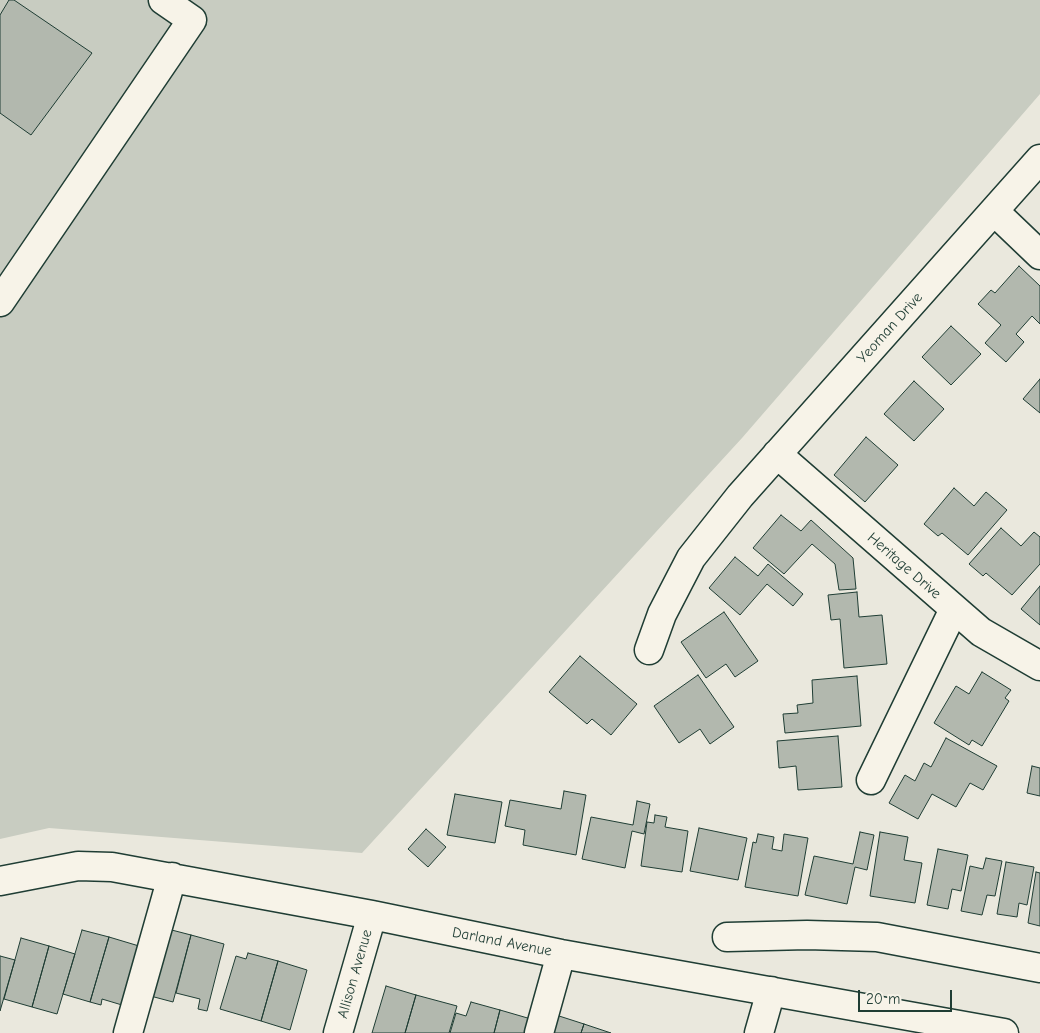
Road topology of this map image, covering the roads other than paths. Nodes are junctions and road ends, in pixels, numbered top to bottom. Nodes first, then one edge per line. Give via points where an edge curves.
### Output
1 (163, 0) edge
2 (1040, 159) edge
3 (994, 211) junction
4 (1040, 255) edge
5 (0, 302) edge
6 (777, 454) junction
7 (954, 609) junction
8 (649, 650) dead end
9 (1040, 666) edge
10 (871, 780) dead end
11 (172, 877) junction
12 (0, 881) edge
13 (372, 915) junction
14 (727, 937) dead end
15 (561, 954) junction
16 (1040, 968) edge
17 (771, 991) junction
18 (128, 1033) edge
19 (338, 1033) edge
20 (538, 1033) edge
21 (758, 1033) edge
22 (1004, 1033) edge

1 - 5 street via 192,20
2 - 3 street, Yeoman Drive
3 - 4 street
3 - 6 street, Yeoman Drive
6 - 7 street, Heritage Drive
6 - 8 street, Yeoman Drive via 691,558 662,614
7 - 9 street, Heritage Drive via 981,632
7 - 10 street
11 - 12 street, Darland Avenue via 112,866 78,866
11 - 13 street, Darland Avenue
11 - 18 street
13 - 15 street, Darland Avenue
13 - 19 street, Allison Avenue
14 - 16 street via 877,937
15 - 17 street, Darland Avenue
15 - 20 street
17 - 21 street
17 - 22 street, Darland Avenue

